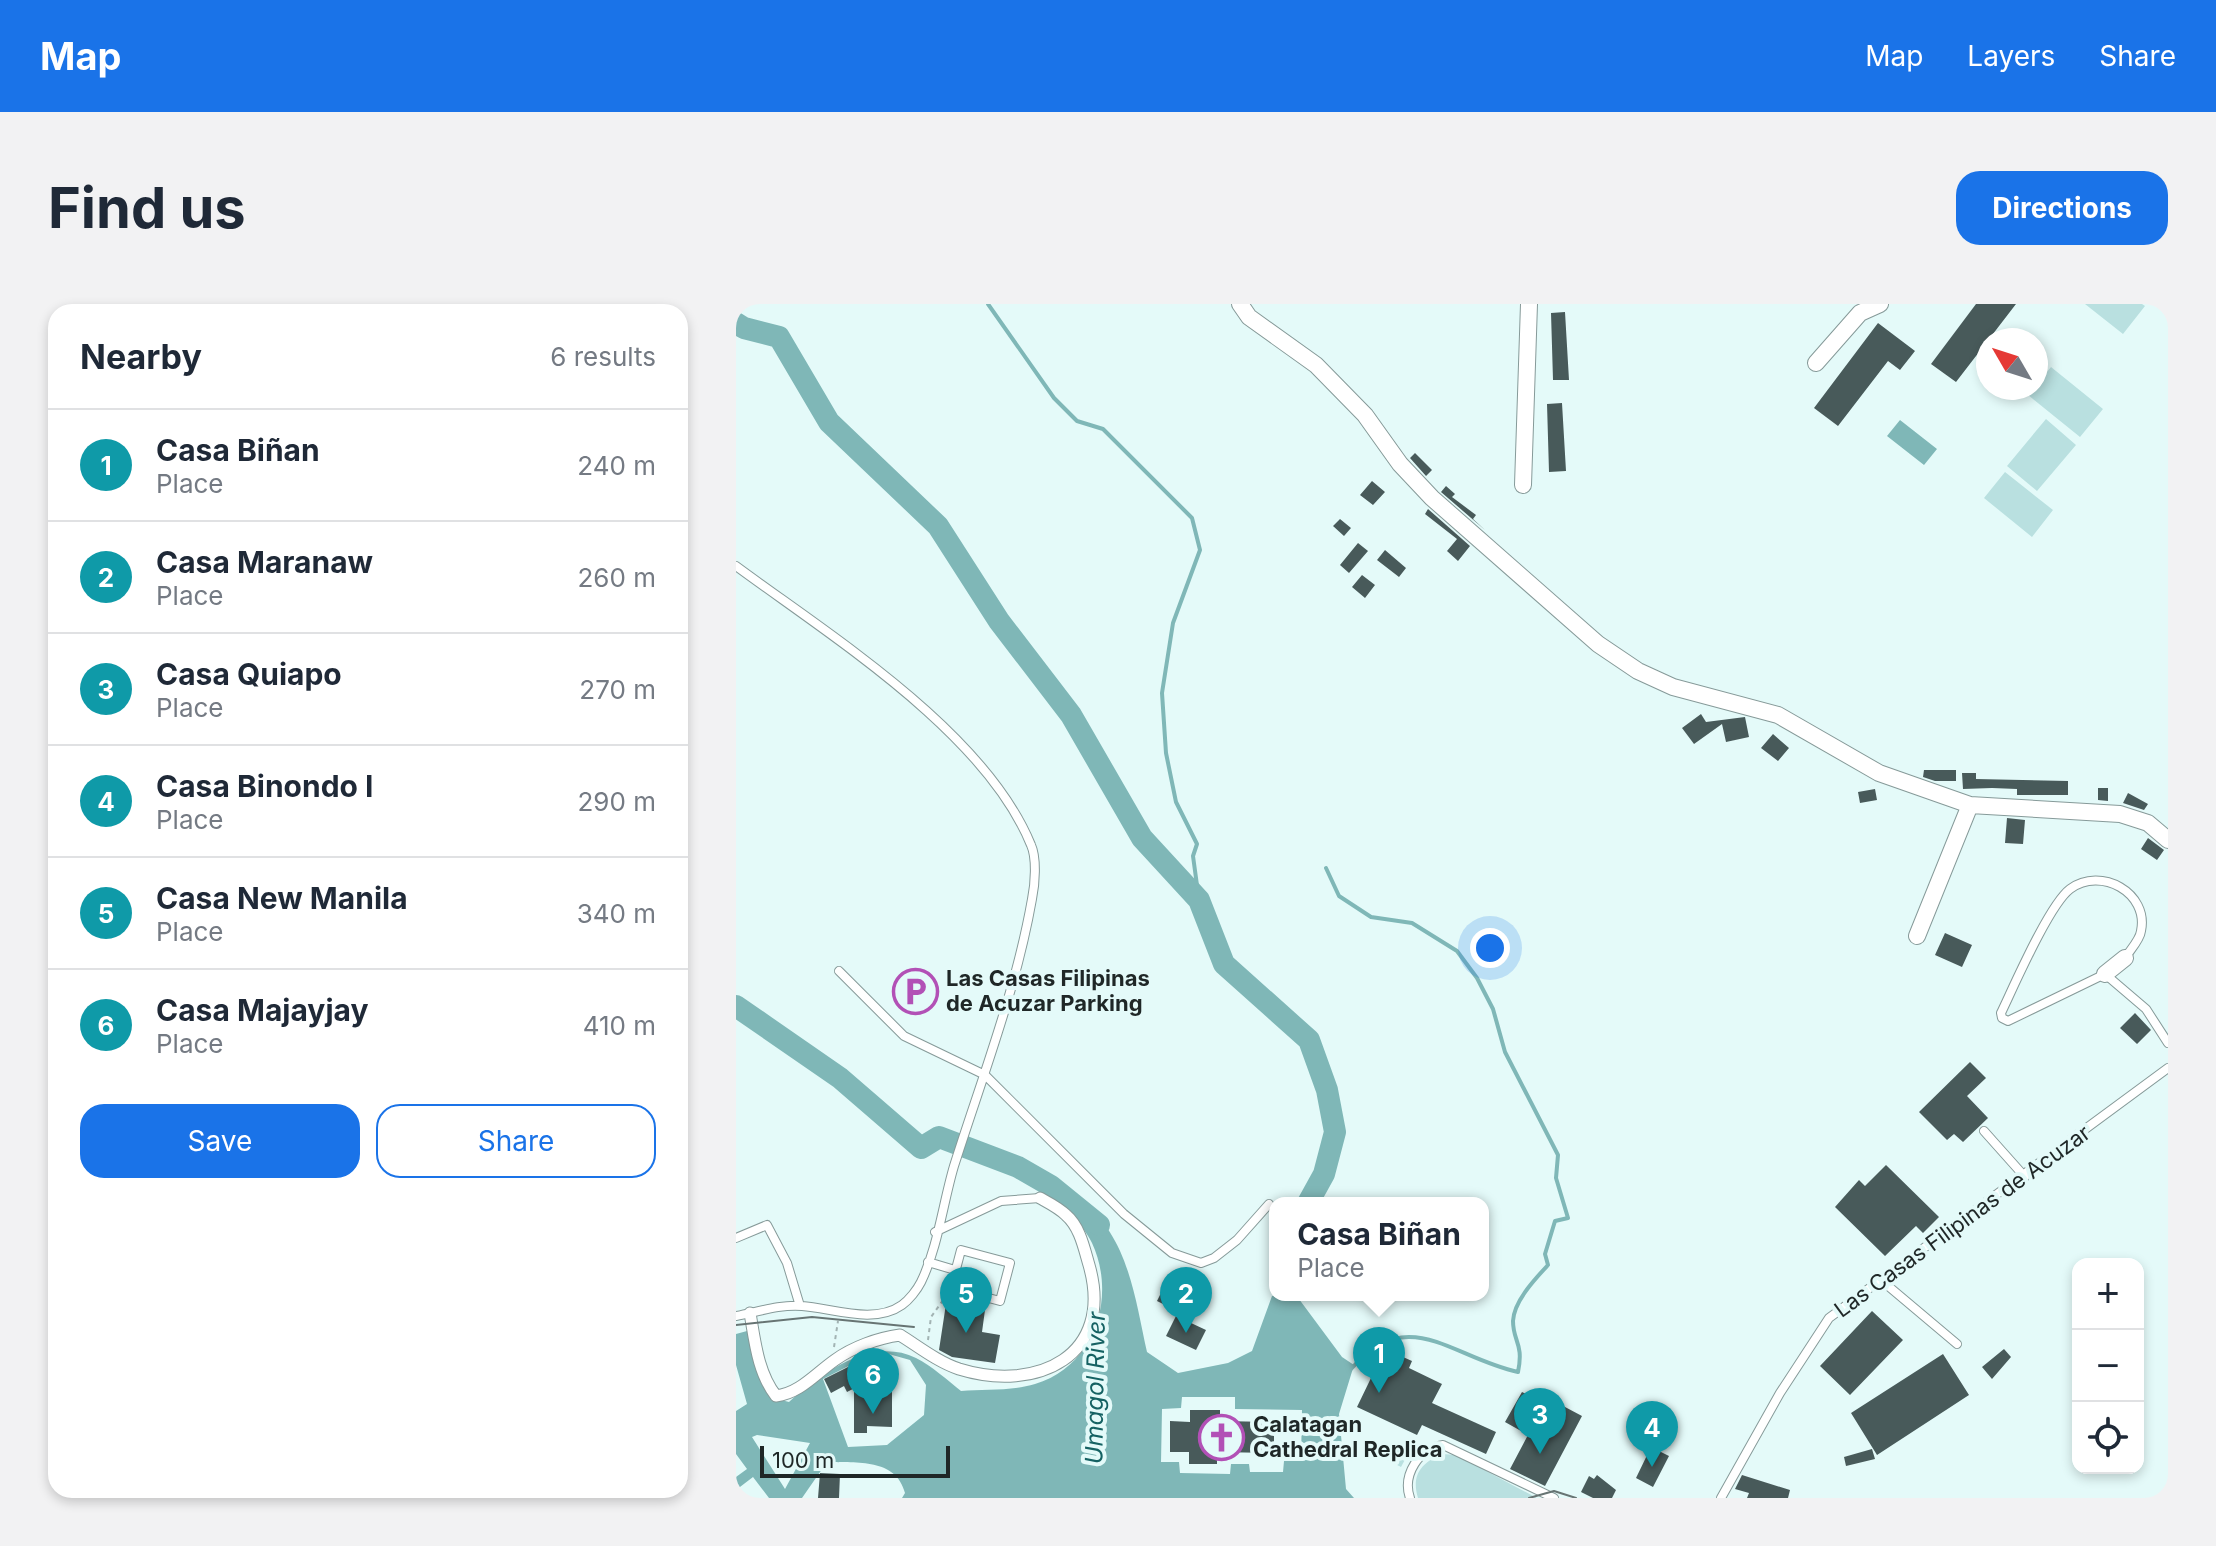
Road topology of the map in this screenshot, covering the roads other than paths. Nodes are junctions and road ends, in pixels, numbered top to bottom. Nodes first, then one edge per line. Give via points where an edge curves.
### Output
1 (1240, 304) edge
2 (1529, 304) edge
3 (1880, 304) edge
4 (1816, 363) dead end
5 (1523, 485) dead end
6 (736, 566) edge
7 (1970, 805) junction
8 (2165, 830) edge
9 (1917, 936) dead end
10 (2125, 958) joint
11 (839, 971) dead end
12 (2105, 974) junction
13 (2168, 1043) edge
14 (2168, 1068) edge
15 (985, 1075) junction
16 (1984, 1131) dead end
17 (2025, 1177) junction
18 (1040, 1198) joint
19 (1269, 1204) dead end
20 (935, 1232) junction
21 (736, 1238) edge
22 (928, 1262) junction
23 (955, 1270) junction
24 (1881, 1280) junction
25 (800, 1306) junction
26 (750, 1313) junction
27 (736, 1316) edge
28 (1957, 1344) dead end
29 (1410, 1498) edge
30 (1554, 1498) edge
31 (1721, 1498) edge

1 - 7 street via 1249,317 1316,365 1432,498 1598,644 1673,687 1778,715 1879,773
2 - 5 street
3 - 4 street via 1860,313
6 - 15 lane via 956,737 1013,811 1033,848 1033,896
7 - 8 street via 2120,814
7 - 9 street
10 - 12 street
10 - 12 lane via 2141,933 2141,910 2133,895 2116,884 2092,881 2070,889 2041,932 2002,1018 2008,1021
11 - 15 lane via 904,1036
12 - 13 lane via 2146,1009
14 - 17 lane, Las Casas Filipinas de Acuzar
15 - 19 lane via 1124,1214 1186,1260 1201,1263 1214,1258
15 - 20 lane
16 - 17 lane
17 - 24 lane, Las Casas Filipinas de Acuzar
18 - 20 lane via 1001,1201
18 - 26 street via 1068,1216 1082,1240 1094,1283 1094,1312 1080,1347 1058,1367 1006,1377 945,1364 900,1335 882,1337 839,1357 792,1394 776,1396 760,1365
20 - 22 lane
21 - 25 lane via 767,1225 787,1263
22 - 23 lane
22 - 25 lane via 904,1304 889,1312
23 - 23 lane via 961,1250 1010,1263 1000,1301 951,1288
24 - 28 lane
24 - 31 lane, Las Casas Filipinas de Acuzar via 1829,1318
25 - 26 lane
26 - 27 lane
29 - 30 lane via 1411,1471 1435,1446 1452,1447

